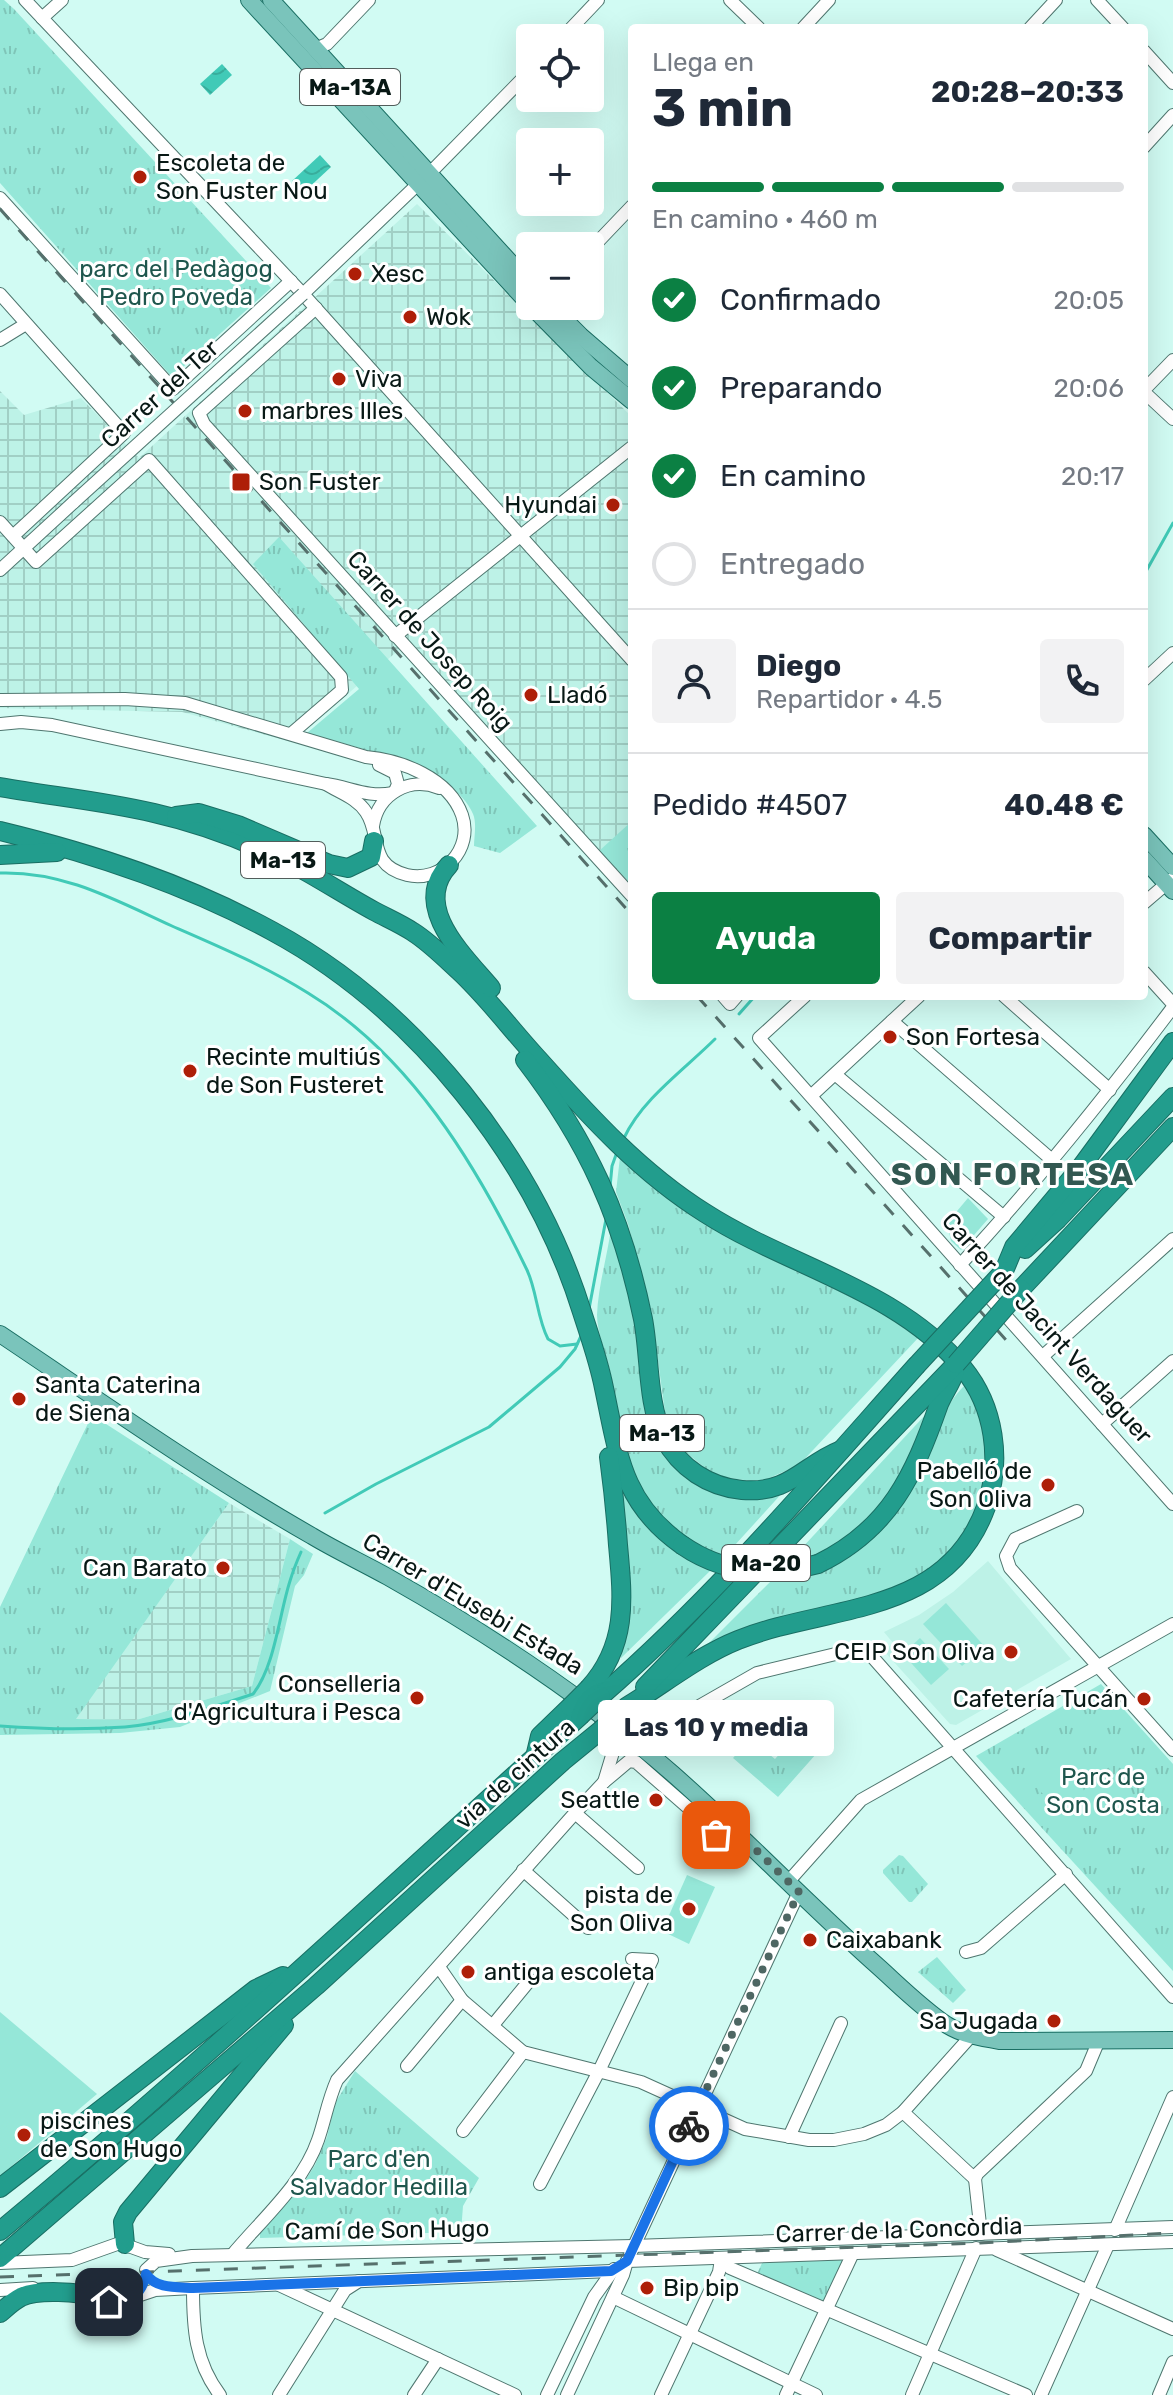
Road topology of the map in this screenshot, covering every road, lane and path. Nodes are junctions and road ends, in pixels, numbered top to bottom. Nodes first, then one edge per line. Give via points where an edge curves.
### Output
1 (25, 0) edge
2 (62, 0) edge
3 (249, 0) edge
4 (271, 0) edge
5 (369, 0) edge
6 (598, 0) edge
7 (730, 0) edge
8 (829, 0) edge
9 (1056, 0) edge
10 (1097, 0) edge
11 (42, 18) junction
12 (575, 24) edge
13 (755, 24) edge
14 (807, 24) edge
15 (1034, 24) edge
16 (1119, 24) edge
17 (291, 46) junction
18 (315, 49) junction
19 (1148, 55) edge
20 (1173, 83) edge
21 (516, 85) edge
22 (1173, 115) edge
23 (1148, 143) edge
24 (424, 179) junction
25 (0, 198) edge
26 (628, 210) edge
27 (604, 235) edge
28 (516, 270) edge
29 (291, 281) junction
30 (516, 289) edge
31 (0, 294) edge
32 (303, 294) junction
33 (316, 308) junction
34 (543, 320) edge
35 (551, 320) edge
36 (564, 320) edge
37 (26, 324) junction
38 (552, 329) junction
39 (0, 340) edge
40 (1173, 360) edge
41 (628, 377) edge
42 (1148, 387) edge
43 (1148, 395) edge
44 (628, 398) edge
45 (1173, 419) edge
46 (628, 450) edge
47 (0, 522) edge
48 (521, 535) junction
49 (13, 536) junction
50 (23, 548) junction
51 (0, 570) edge
52 (395, 636) junction
53 (1173, 653) edge
54 (628, 655) edge
55 (1148, 676) edge
56 (0, 700) edge
57 (0, 724) edge
58 (292, 733) junction
59 (366, 757) junction
60 (326, 784) junction
61 (0, 787) edge
62 (444, 791) junction
63 (393, 792) junction
64 (170, 817) junction
65 (0, 831) edge
66 (373, 835) junction
67 (1148, 839) edge
68 (80, 852) junction
69 (0, 855) edge
70 (1148, 863) edge
71 (449, 865) junction
72 (1173, 867) edge
73 (1171, 884) edge
74 (628, 892) edge
75 (1148, 900) edge
76 (388, 919) junction
77 (1148, 977) edge
78 (801, 1000) edge
79 (915, 1000) edge
80 (1009, 1000) edge
81 (1173, 1005) edge
82 (892, 1021) junction
83 (1173, 1042) edge
84 (536, 1057) junction
85 (836, 1075) junction
86 (1110, 1090) junction
87 (812, 1095) junction
88 (1173, 1097) edge
89 (1173, 1127) edge
90 (1052, 1160) junction
91 (1004, 1217) junction
92 (1173, 1239) edge
93 (960, 1265) junction
94 (1004, 1271) junction
95 (0, 1334) edge
96 (590, 1336) junction
97 (1043, 1356) junction
98 (1173, 1361) edge
99 (956, 1364) junction
100 (1102, 1424) junction
101 (841, 1450) junction
102 (1173, 1482) edge
103 (1162, 1492) junction
104 (1173, 1504) edge
105 (1077, 1511) dead end
106 (1173, 1624) edge
107 (1098, 1666) junction
108 (595, 1692) junction
109 (623, 1709) junction
110 (953, 1749) junction
111 (1173, 1750) edge
112 (604, 1782) junction
113 (575, 1813) junction
114 (751, 1845) junction
115 (638, 1868) dead end
116 (523, 1870) junction
117 (1066, 1874) junction
118 (794, 1887) junction
119 (588, 1928) dead end
120 (966, 1952) dead end
121 (632, 1959) dead end
122 (439, 1967) junction
123 (300, 1968) junction
124 (530, 1980) dead end
125 (316, 1986) junction
126 (1173, 1997) edge
127 (462, 2000) junction
128 (841, 2023) dead end
129 (493, 2025) junction
130 (971, 2036) junction
131 (1099, 2040) junction
132 (1173, 2040) edge
133 (523, 2052) junction
134 (407, 2066) dead end
135 (599, 2071) junction
136 (1173, 2097) edge
137 (699, 2107) junction
138 (903, 2112) junction
139 (463, 2131) dead end
140 (789, 2137) junction
141 (975, 2179) junction
142 (540, 2184) dead end
143 (0, 2188) edge
144 (1173, 2227) edge
145 (1115, 2230) junction
146 (0, 2231) edge
147 (981, 2234) junction
148 (1173, 2242) edge
149 (1108, 2245) junction
150 (130, 2246) junction
151 (633, 2246) junction
152 (976, 2248) junction
153 (994, 2248) junction
154 (853, 2253) junction
155 (232, 2255) junction
156 (192, 2256) junction
157 (721, 2259) junction
158 (0, 2260) edge
159 (627, 2261) junction
160 (146, 2272) junction
161 (604, 2275) junction
162 (362, 2280) junction
163 (272, 2285) junction
164 (193, 2288) junction
165 (0, 2290) edge
166 (1088, 2291) junction
167 (97, 2297) junction
168 (613, 2297) junction
169 (130, 2300) junction
170 (826, 2309) junction
171 (335, 2310) junction
172 (606, 2311) junction
173 (0, 2313) edge
174 (1173, 2329) edge
175 (690, 2335) junction
176 (930, 2353) junction
177 (438, 2359) junction
178 (1173, 2362) edge
179 (789, 2389) edge
180 (220, 2395) edge
181 (279, 2395) edge
182 (414, 2395) edge
183 (515, 2395) edge
184 (547, 2395) edge
185 (567, 2395) edge
186 (661, 2395) edge
187 (816, 2395) edge
188 (912, 2395) edge
189 (1026, 2395) edge
190 (1041, 2395) edge
191 (1159, 2395) edge

1 - 11 street
2 - 11 street
3 - 17 main road, Ma-13A
4 - 18 main road, Ma-13A
5 - 18 street via 327,44
6 - 12 street
7 - 13 street
8 - 14 street
9 - 15 street
10 - 16 street
11 - 29 street
17 - 18 main road
17 - 24 main road, Ma-13A
18 - 24 main road, Ma-13A
19 - 20 street
21 - 24 street, Carrer del Ter
22 - 23 street
24 - 28 main road, Ma-13A
24 - 30 main road, Ma-13A
24 - 32 street, Carrer del Ter
25 - 29 street via 173,389
26 - 27 street
29 - 32 street
31 - 37 street
32 - 33 street
32 - 50 street, Carrer del Ter, bridge
33 - 48 street
33 - 52 street, Carrer de Josep Roig via 199,413
34 - 38 main road, Ma-13A
35 - 38 main road
36 - 41 main road
37 - 39 street
37 - 49 street, Carrer del Ter via 124,433
38 - 44 main road, Ma-13A
40 - 42 street
43 - 45 street
46 - 48 street
47 - 49 street
48 - 52 street
48 - 54 street
49 - 50 street
50 - 51 street, Carrer del Ter
50 - 58 street via 36,562 149,460 341,677 342,690
52 - 74 street, Carrer de Josep Roig
53 - 55 street
56 - 58 street via 171,702
57 - 60 street via 52,725
58 - 59 street
59 - 62 street via 416,770
59 - 63 street via 395,773 398,784
60 - 63 street via 371,795
60 - 66 street via 360,804
61 - 64 highway, Ma-13
62 - 63 street via 424,784
62 - 71 street via 457,805 465,830 461,849
63 - 66 street via 379,807
64 - 66 highway via 199,813 348,868 371,857
64 - 76 highway, Ma-13 via 260,848
65 - 68 highway, Ma-13
66 - 71 street via 387,864 407,875 429,875
67 - 72 main road
68 - 69 highway
68 - 96 highway, Ma-13 via 145,873 274,932 318,959 433,1058 496,1138 548,1227
70 - 73 main road
71 - 84 highway via 436,884 437,911 456,946 526,1032
73 - 75 street
76 - 84 highway via 414,933 459,971
76 - 101 highway, Ma-13 via 504,1032 598,1174 619,1224 644,1327 657,1419 667,1444 683,1463 712,1483 759,1490 792,1482
77 - 81 street
78 - 87 street, Carrer de Jacint Verdaguer via 759,1038
79 - 82 street
80 - 86 street
81 - 86 street
82 - 85 street
82 - 90 street
83 - 94 highway via 1014,1247
84 - 109 highway via 610,1138 672,1191 716,1221 890,1307 924,1330 979,1392 992,1431 994,1467 987,1503 960,1552 932,1577 883,1602 738,1640
85 - 87 street
85 - 91 street
86 - 90 street
87 - 93 street, Carrer de Jacint Verdaguer
88 - 94 highway, Ma-20
89 - 99 highway, Ma-20, bridge
90 - 91 street
91 - 93 street
92 - 97 street
93 - 97 street, Carrer de Jacint Verdaguer
94 - 101 highway, Ma-20, bridge
95 - 114 main road, Carrer d'Eusebi Estada via 311,1536 452,1616 574,1694
96 - 99 highway, bridge via 623,1473 650,1516 706,1560 751,1571 818,1564 860,1537 900,1493 922,1453
96 - 108 highway, Ma-13 via 614,1492 622,1602 612,1655
97 - 100 street, Carrer de Jacint Verdaguer
98 - 100 street
99 - 109 highway, via de cintura / Ma-20
100 - 103 street, Carrer de Jacint Verdaguer
101 - 108 highway, Ma-20 via 642,1660
102 - 103 street
103 - 104 street, Carrer de Jacint Verdaguer
105 - 107 street via 1015,1539 1006,1556 1010,1568
106 - 107 street
107 - 110 street
107 - 111 street
108 - 123 highway, Ma-20, bridge via 536,1756
109 - 125 highway, via de cintura / Ma-20, bridge
110 - 112 street, bridge via 868,1652 848,1651 757,1673 694,1709 675,1707 640,1725 614,1749
110 - 117 street
110 - 118 street via 861,1800
112 - 113 street
112 - 114 street, Carrer d'Eusebi Estada via 629,1761 636,1762 733,1847
113 - 115 street
113 - 116 street
114 - 118 main road, Carrer d'Eusebi Estada
116 - 119 street
116 - 122 street
117 - 120 street via 981,1948
117 - 126 street
118 - 130 main road, Carrer d'Eusebi Estada via 932,2014
118 - 137 street
121 - 135 street via 652,1960
122 - 127 street
122 - 155 street via 337,2080 300,2176
123 - 143 highway via 256,1989
123 - 146 highway, Ma-20 via 215,2048
124 - 129 street
125 - 150 highway via 128,2212 123,2222
125 - 158 highway, Ma-20
127 - 129 street
127 - 134 street
128 - 140 street
129 - 133 street
130 - 131 main road, Carrer d'Eusebi Estada via 1000,2041
130 - 138 street
131 - 132 main road, Carrer d'Eusebi Estada
131 - 141 street via 1086,2071
133 - 135 street
133 - 139 street
135 - 137 street
135 - 142 street
136 - 145 street
137 - 140 street via 745,2129
137 - 151 street
138 - 140 street via 886,2125 849,2137
138 - 141 street
141 - 147 street
144 - 145 street, Carrer de la Concòrdia
145 - 147 street, Carrer de la Concòrdia
147 - 151 street, Carrer de la Concòrdia
148 - 149 street, Carrer de la Concòrdia
149 - 153 street, Carrer de la Concòrdia
149 - 166 street
150 - 156 street
150 - 158 street via 110,2245 72,2260
150 - 160 street via 143,2258
151 - 155 street, Camí de Son Hugo
151 - 159 street
152 - 153 street, Carrer de la Concòrdia
152 - 154 street, Carrer de la Concòrdia
152 - 176 street
153 - 166 street
154 - 157 street, Carrer de la Concòrdia
154 - 170 street
155 - 156 street, Camí de Son Hugo
156 - 160 street, Camí de Son Hugo via 156,2261
157 - 159 street, Carrer de la Concòrdia
157 - 170 street via 730,2268
157 - 175 street
159 - 161 street
159 - 168 street
160 - 164 street via 160,2285
160 - 169 street via 140,2292
161 - 162 street
161 - 172 street
161 - 184 street
162 - 163 street
162 - 171 street via 347,2287
163 - 164 street
163 - 171 street
164 - 169 street via 155,2290
164 - 180 street via 196,2347
165 - 167 street via 69,2288
166 - 174 street
166 - 190 street
167 - 169 street via 116,2303
167 - 173 highway via 29,2295
168 - 172 street
168 - 175 street
170 - 176 street
170 - 179 street
171 - 177 street
171 - 181 street
172 - 185 street
175 - 179 street
175 - 186 street
176 - 188 street
176 - 189 street
177 - 182 street
177 - 183 street
178 - 191 street
179 - 187 street

